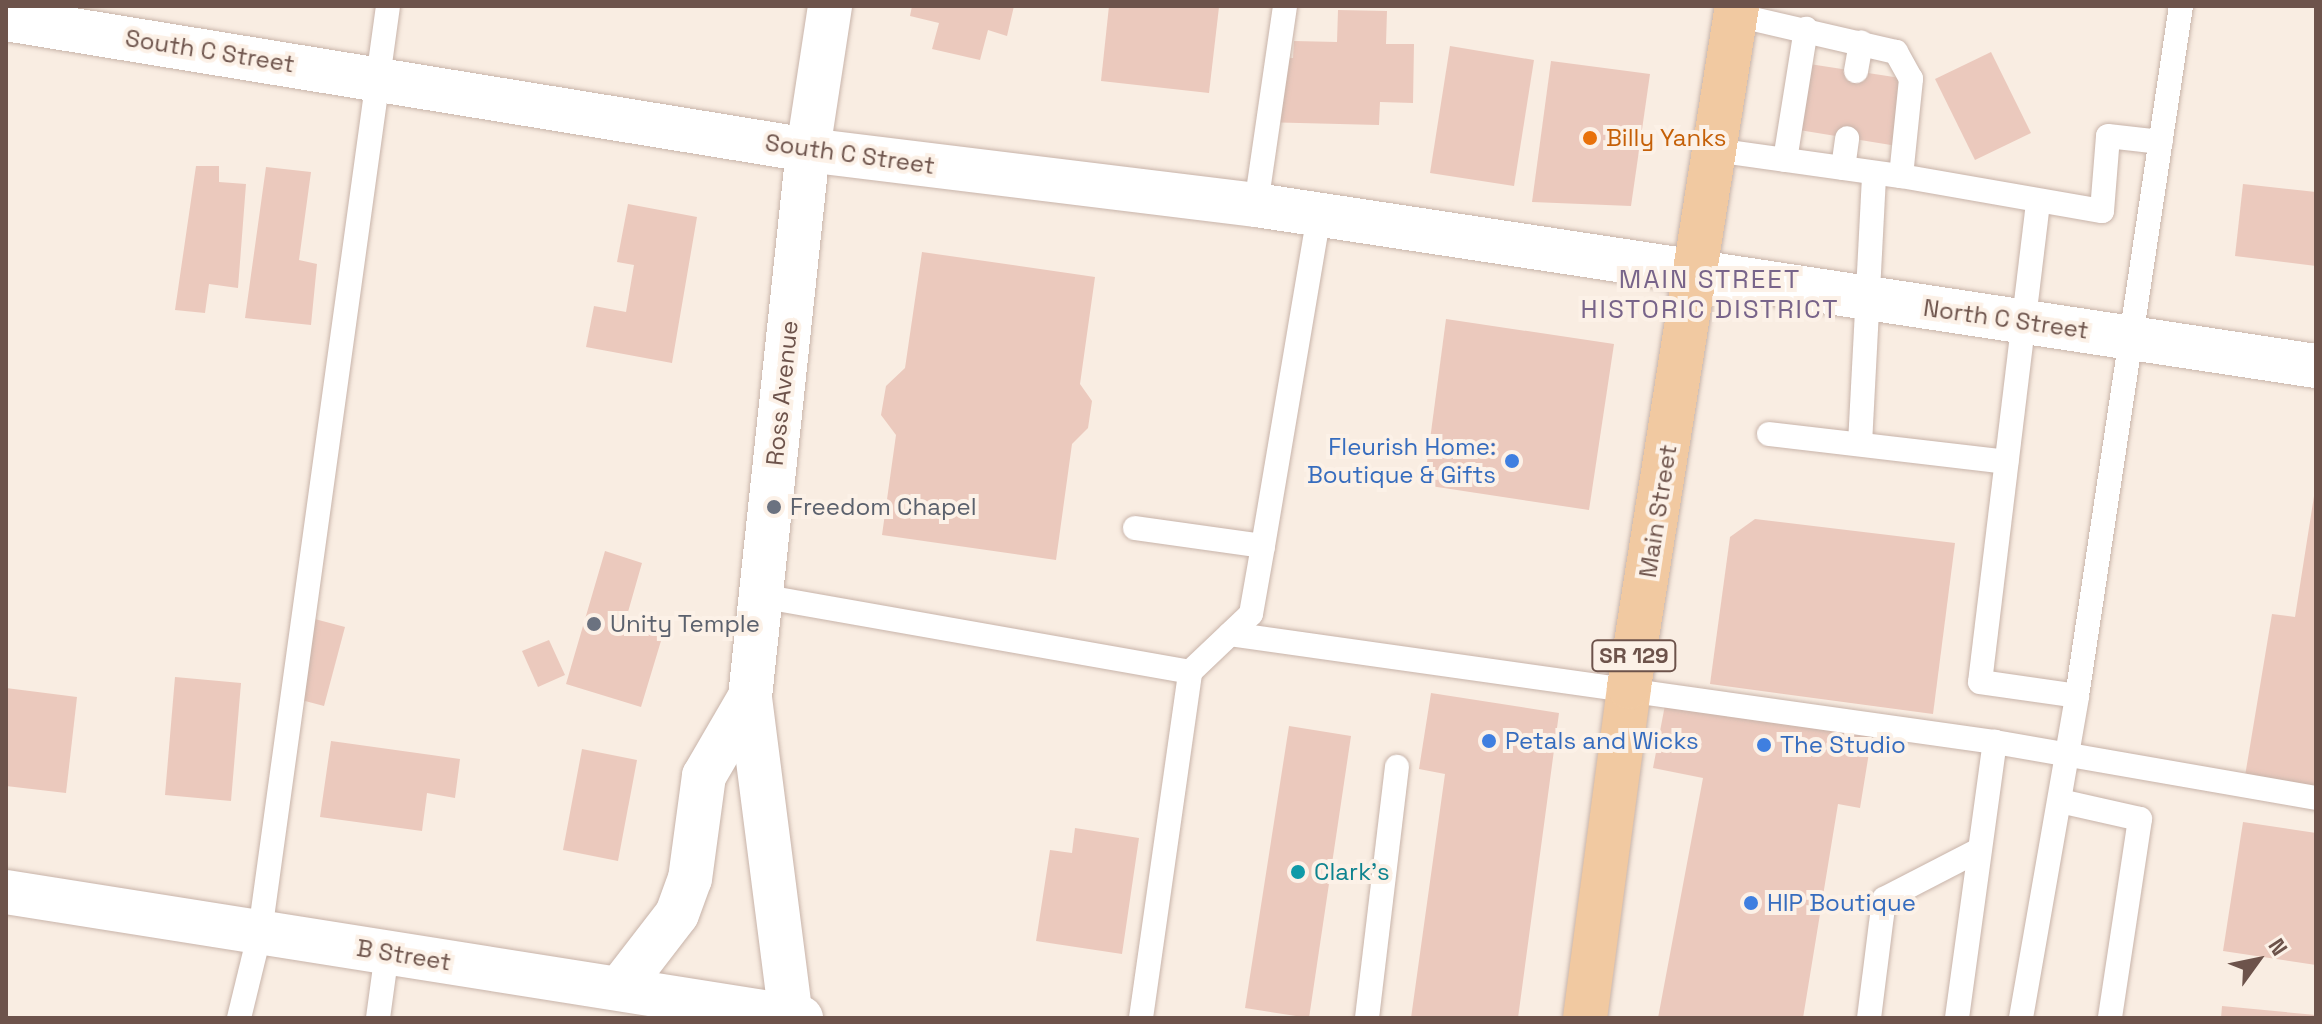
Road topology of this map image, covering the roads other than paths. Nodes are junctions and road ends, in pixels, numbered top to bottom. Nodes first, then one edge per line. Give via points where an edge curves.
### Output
1 (388, 6) edge
2 (830, 6) edge
3 (1285, 6) edge
4 (2181, 6) edge
5 (1737, 10) edge
6 (6, 19) edge
7 (1806, 29) junction
8 (1861, 42) junction
9 (1856, 71) dead end
10 (377, 77) junction
11 (1847, 138) dead end
12 (2161, 142) junction
13 (808, 150) junction
14 (1715, 150) junction
15 (1785, 160) junction
16 (1843, 168) junction
17 (1874, 173) junction
18 (1901, 176) junction
19 (2038, 203) junction
20 (1256, 205) junction
21 (1319, 216) junction
22 (1696, 274) junction
23 (1863, 300) junction
24 (2022, 320) junction
25 (2134, 338) junction
26 (2316, 366) edge
27 (1769, 434) dead end
28 (1860, 444) junction
29 (2006, 462) junction
30 (1135, 528) dead end
31 (1263, 546) junction
32 (760, 596) junction
33 (1230, 634) junction
34 (1190, 672) junction
35 (1629, 687) junction
36 (2077, 696) junction
37 (750, 697) junction
38 (1995, 742) junction
39 (2068, 753) junction
40 (1397, 767) dead end
41 (2316, 798) edge
42 (2060, 801) junction
43 (1979, 850) junction
44 (6, 892) edge
45 (260, 932) junction
46 (387, 952) junction
47 (620, 988) junction
48 (239, 1018) edge
49 (378, 1018) edge
50 (794, 1018) edge
51 (1141, 1018) edge
52 (1367, 1018) edge
53 (1585, 1018) edge
54 (1869, 1018) edge
55 (1957, 1018) edge
56 (2021, 1018) edge
57 (2110, 1018) edge

1 - 10 lane
2 - 13 street, Ross Avenue
3 - 20 lane
4 - 12 lane
5 - 7 lane
5 - 14 main road, Main Street / SR 129
6 - 10 street, South C Street
7 - 8 lane
7 - 15 lane
8 - 9 lane
8 - 18 lane via 1896,52 1911,79
10 - 13 street, South C Street
10 - 45 lane
11 - 16 lane
12 - 19 lane via 2108,136 2102,211
12 - 25 lane
13 - 20 street, South C Street
13 - 32 street, Ross Avenue
14 - 15 lane
14 - 22 main road, Main Street / SR 129
15 - 16 lane
16 - 17 lane
17 - 18 lane
17 - 23 lane
18 - 19 lane
19 - 24 lane
20 - 21 street, South C Street
21 - 22 street, South C Street
21 - 31 lane
22 - 23 street, North C Street
22 - 35 main road, Main Street / SR 129
23 - 24 street, North C Street
23 - 28 lane
24 - 25 street, North C Street
24 - 29 lane
25 - 26 street, North C Street
25 - 36 lane
27 - 28 lane
28 - 29 lane
29 - 36 lane via 1980,682
30 - 31 lane
31 - 33 lane via 1251,614
32 - 34 lane
32 - 37 street, Ross Avenue
33 - 34 lane
33 - 35 lane
34 - 51 lane
35 - 38 lane
35 - 53 main road, Main Street / SR 129
36 - 39 lane
37 - 47 street via 704,776 690,879 677,914
37 - 50 street, Ross Avenue
38 - 39 lane
38 - 43 lane
39 - 41 lane
39 - 42 lane
40 - 52 lane
42 - 56 lane
42 - 57 lane via 2140,819
43 - 54 lane via 1884,899
43 - 55 lane
44 - 45 street, B Street
45 - 46 street, B Street
45 - 48 lane
46 - 47 street, B Street
46 - 49 lane
47 - 50 street, B Street

